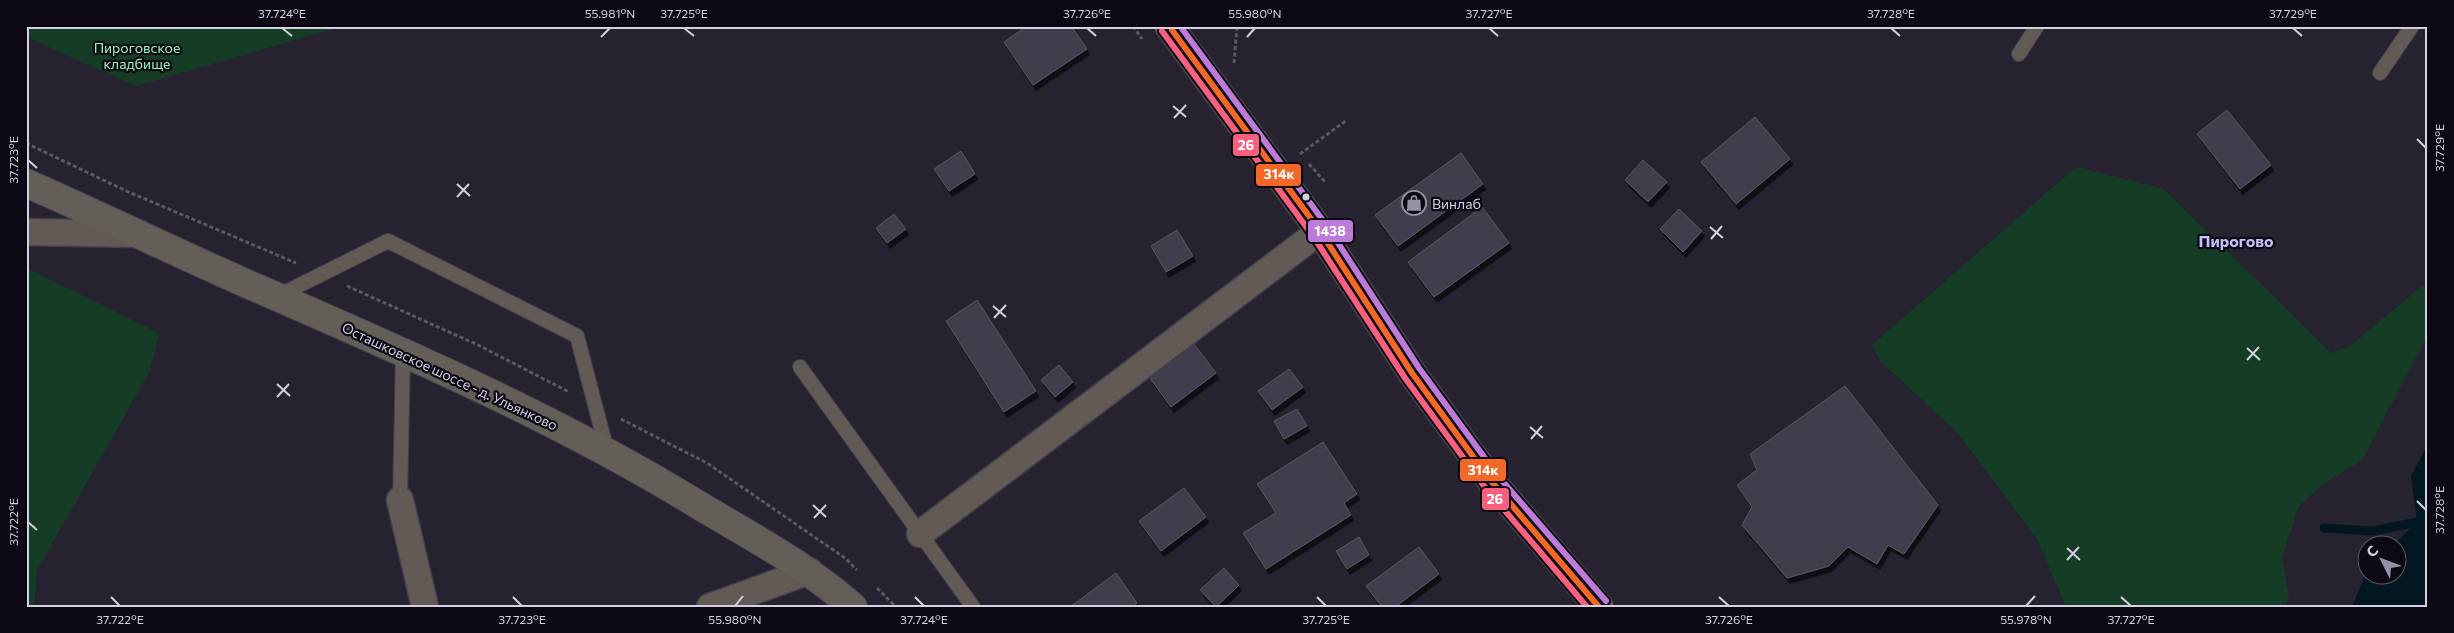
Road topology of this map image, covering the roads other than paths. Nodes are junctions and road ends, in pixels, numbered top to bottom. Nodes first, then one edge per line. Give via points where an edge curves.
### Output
1 (2037, 26) edge
2 (2412, 26) edge
3 (1172, 28) edge
4 (2019, 54) dead end
5 (2380, 73) dead end
6 (26, 183) edge
7 (1320, 231) junction
8 (26, 232) edge
9 (140, 234) junction
10 (278, 296) junction
11 (403, 353) junction
12 (800, 367) dead end
13 (608, 452) junction
14 (400, 500) joint
15 (920, 534) junction
16 (809, 571) junction
17 (425, 607) edge
18 (710, 607) edge
19 (853, 607) edge
20 (973, 607) edge
21 (1599, 607) edge

1 - 4 lane
2 - 5 lane
3 - 7 street
6 - 9 street, Осташковское шоссе - д. Ульянково
7 - 15 street
7 - 21 street via 1412,374 1490,481
8 - 9 street
9 - 10 street, Осташковское шоссе - д. Ульянково
10 - 11 street, Осташковское шоссе - д. Ульянково
10 - 13 lane via 388,241 577,336
11 - 13 street, Осташковское шоссе - д. Ульянково
11 - 14 lane
12 - 15 lane
13 - 16 street, Осташковское шоссе - д. Ульянково
14 - 17 street
15 - 20 lane
16 - 18 street
16 - 19 street, Осташковское шоссе - д. Ульянково

